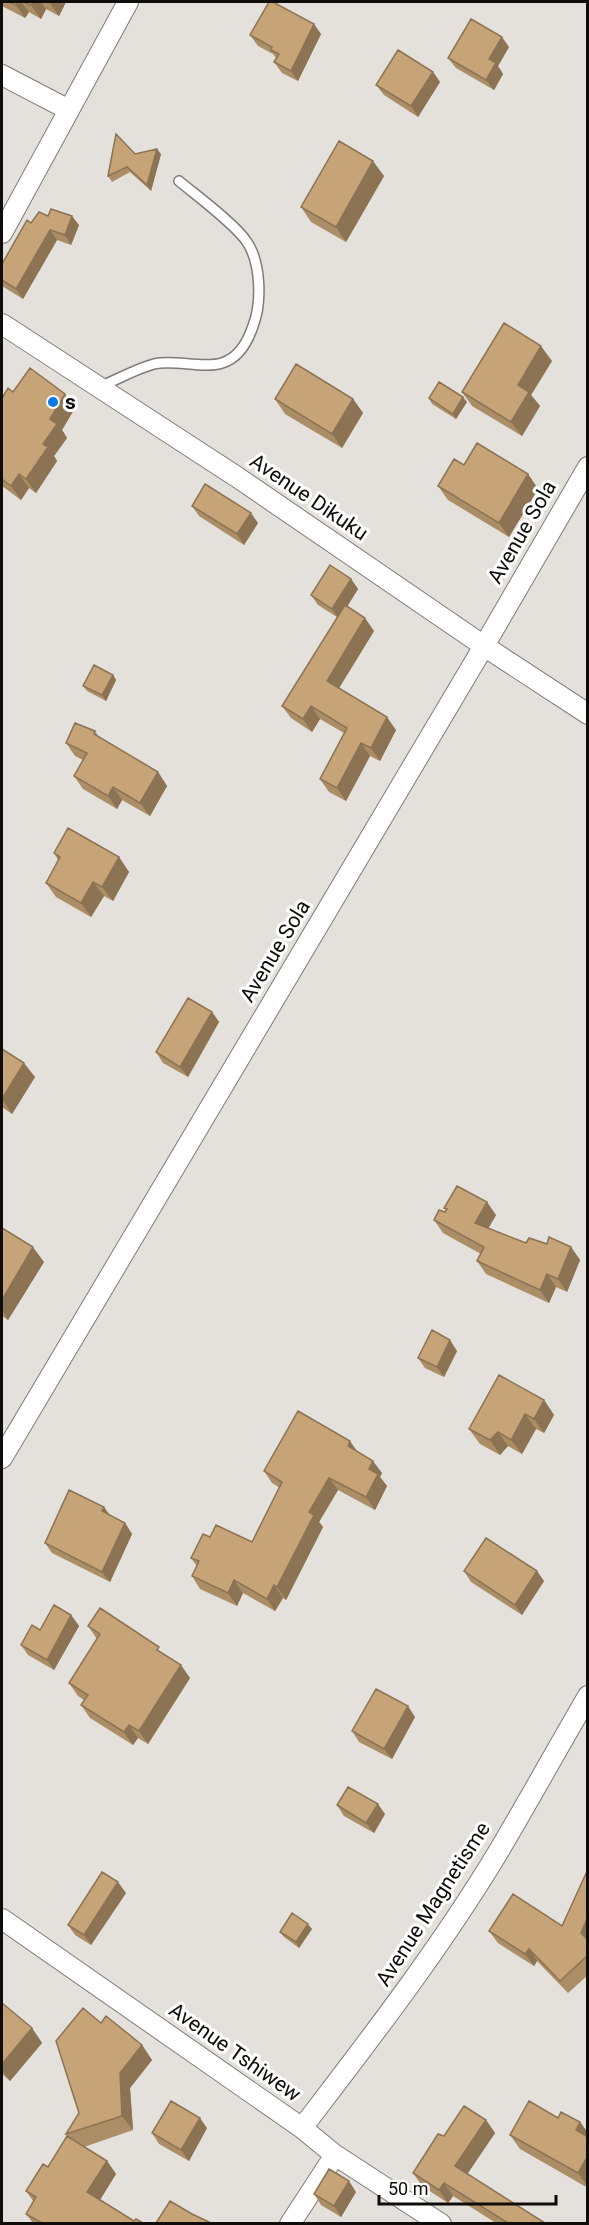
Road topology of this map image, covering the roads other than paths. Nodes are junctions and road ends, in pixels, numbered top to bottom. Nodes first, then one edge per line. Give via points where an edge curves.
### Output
1 (128, 2) edge
2 (2, 75) edge
3 (69, 110) junction
4 (179, 181) dead end
5 (2, 232) edge
6 (2, 324) edge
7 (99, 387) junction
8 (588, 466) edge
9 (484, 646) junction
10 (588, 714) edge
11 (2, 1458) edge
12 (588, 1696) edge
13 (2, 1919) edge
14 (302, 2128) junction
15 (335, 2155) junction
16 (290, 2223) edge
17 (441, 2223) edge

1 - 3 street
2 - 3 street
3 - 5 street
4 - 7 lane via 248,243 260,292 251,334 239,353 220,364 155,363
6 - 7 street, Avenue Dikuku
7 - 9 street, Avenue Dikuku
8 - 9 street, Avenue Sola
9 - 10 street, Avenue Dikuku
9 - 11 street, Avenue Sola
12 - 14 street, Avenue Magnetisme via 496,1855 444,1935
13 - 14 street, Avenue Tshiwew
14 - 15 street, Avenue Tshiwew
15 - 16 street
15 - 17 street, Avenue Tshiwew

